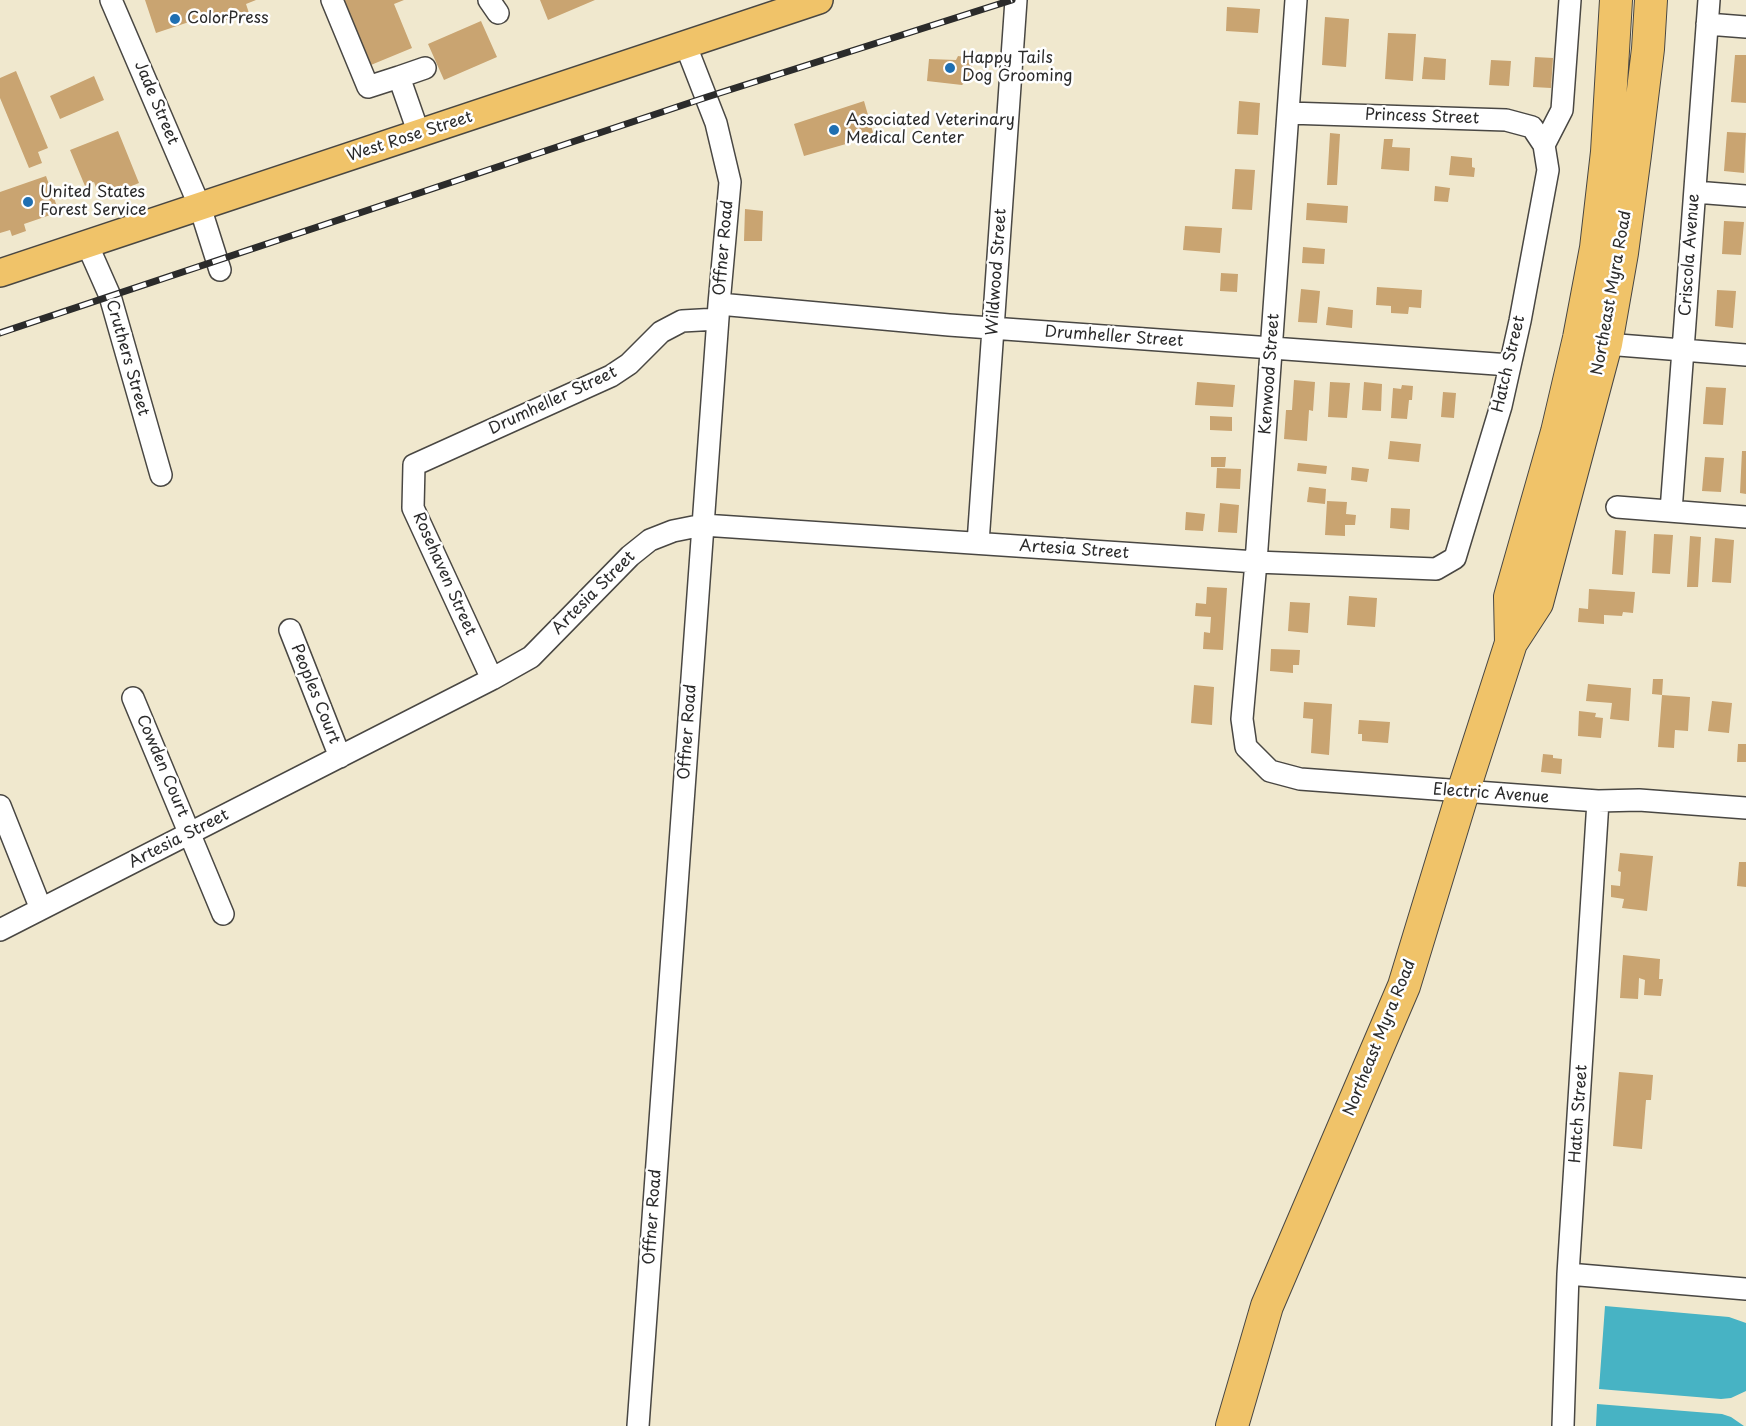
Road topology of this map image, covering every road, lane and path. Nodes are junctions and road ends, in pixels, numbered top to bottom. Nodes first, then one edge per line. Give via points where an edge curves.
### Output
1 (111, 0) edge
2 (332, 0) edge
3 (819, 0) edge
4 (1016, 0) edge
5 (1296, 0) edge
6 (1570, 0) edge
7 (1616, 0) edge
8 (1651, 0) edge
9 (1709, 0) edge
10 (1707, 24) junction
11 (1746, 27) edge
12 (686, 46) junction
13 (424, 68) dead end
14 (399, 77) junction
15 (1288, 113) junction
16 (419, 134) junction
17 (1544, 145) junction
18 (1695, 192) junction
19 (1746, 196) edge
20 (200, 207) junction
21 (87, 244) junction
22 (220, 270) dead end
23 (0, 273) edge
24 (718, 311) junction
25 (993, 328) junction
26 (1606, 344) junction
27 (1272, 348) junction
28 (1683, 350) junction
29 (1746, 355) edge
30 (1510, 365) junction
31 (414, 465) joint
32 (161, 475) dead end
33 (1617, 507) dead end
34 (1671, 511) junction
35 (1746, 517) edge
36 (703, 525) junction
37 (978, 543) junction
38 (1256, 562) junction
39 (1436, 569) joint
40 (290, 630) dead end
41 (1511, 643) junction
42 (492, 679) junction
43 (134, 698) dead end
44 (1246, 747) joint
45 (340, 757) junction
46 (1463, 792) junction
47 (1598, 801) junction
48 (0, 806) edge
49 (1746, 808) edge
50 (190, 834) junction
51 (41, 909) junction
52 (223, 914) dead end
53 (0, 930) edge
54 (1568, 1274) junction
55 (1746, 1289) edge
56 (638, 1426) edge
57 (1232, 1426) edge
58 (1563, 1426) edge

1 - 20 street, Jade Street
2 - 14 street via 368,87
3 - 12 main road, West Rose Street
4 - 25 street, Wildwood Street
5 - 15 street, Kenwood Street
6 - 17 street via 1562,110
7 - 41 highway, Northeast Myra Road via 1607,152 1596,248 1557,432 1510,597
8 - 26 highway, Northeast Myra Road via 1635,155
9 - 10 street, Criscola Avenue
10 - 11 street
10 - 18 street, Criscola Avenue
12 - 16 main road, West Rose Street
12 - 24 street, Offner Road via 716,123 730,182
13 - 14 street
14 - 16 street
15 - 17 street, Princess Street via 1506,120 1532,126
15 - 27 street, Kenwood Street
16 - 20 main road, West Rose Street
17 - 30 street, Hatch Street via 1548,170
18 - 19 street
18 - 28 street, Criscola Avenue
20 - 21 main road, West Rose Street
20 - 22 street, Jade Street
21 - 23 main road, West Rose Street
21 - 32 street, Cruthers Street via 110,296
24 - 25 street, Drumheller Street
24 - 31 street, Drumheller Street via 682,321 661,332 611,376
24 - 36 street, Offner Road
25 - 27 street, Drumheller Street
25 - 37 street, Wildwood Street
26 - 28 street
26 - 41 highway, Northeast Myra Road via 1537,603
27 - 30 street, Drumheller Street
27 - 38 street, Kenwood Street
28 - 29 street
28 - 34 street, Criscola Avenue
30 - 39 street, Hatch Street via 1455,558
31 - 42 street, Rosehaven Street via 413,508
33 - 34 street
34 - 35 street
36 - 37 street, Artesia Street
36 - 42 street, Artesia Street via 650,540 531,657
36 - 56 street, Offner Road
37 - 38 street, Artesia Street
38 - 39 street, Artesia Street
38 - 44 street, Kenwood Street via 1242,719
40 - 45 street, Peoples Court
41 - 46 highway, Northeast Myra Road
42 - 45 street, Artesia Street
43 - 50 street, Cowden Court
44 - 46 street, Electric Avenue via 1270,771 1300,779
45 - 50 street, Artesia Street
46 - 47 street, Electric Avenue
46 - 57 highway, Northeast Myra Road via 1404,986 1267,1306
47 - 49 street, Electric Avenue
47 - 54 street, Hatch Street
48 - 51 street
50 - 51 street, Artesia Street
50 - 52 street, Cowden Court
51 - 53 street, Artesia Street
54 - 55 street
54 - 58 street, Hatch Street

